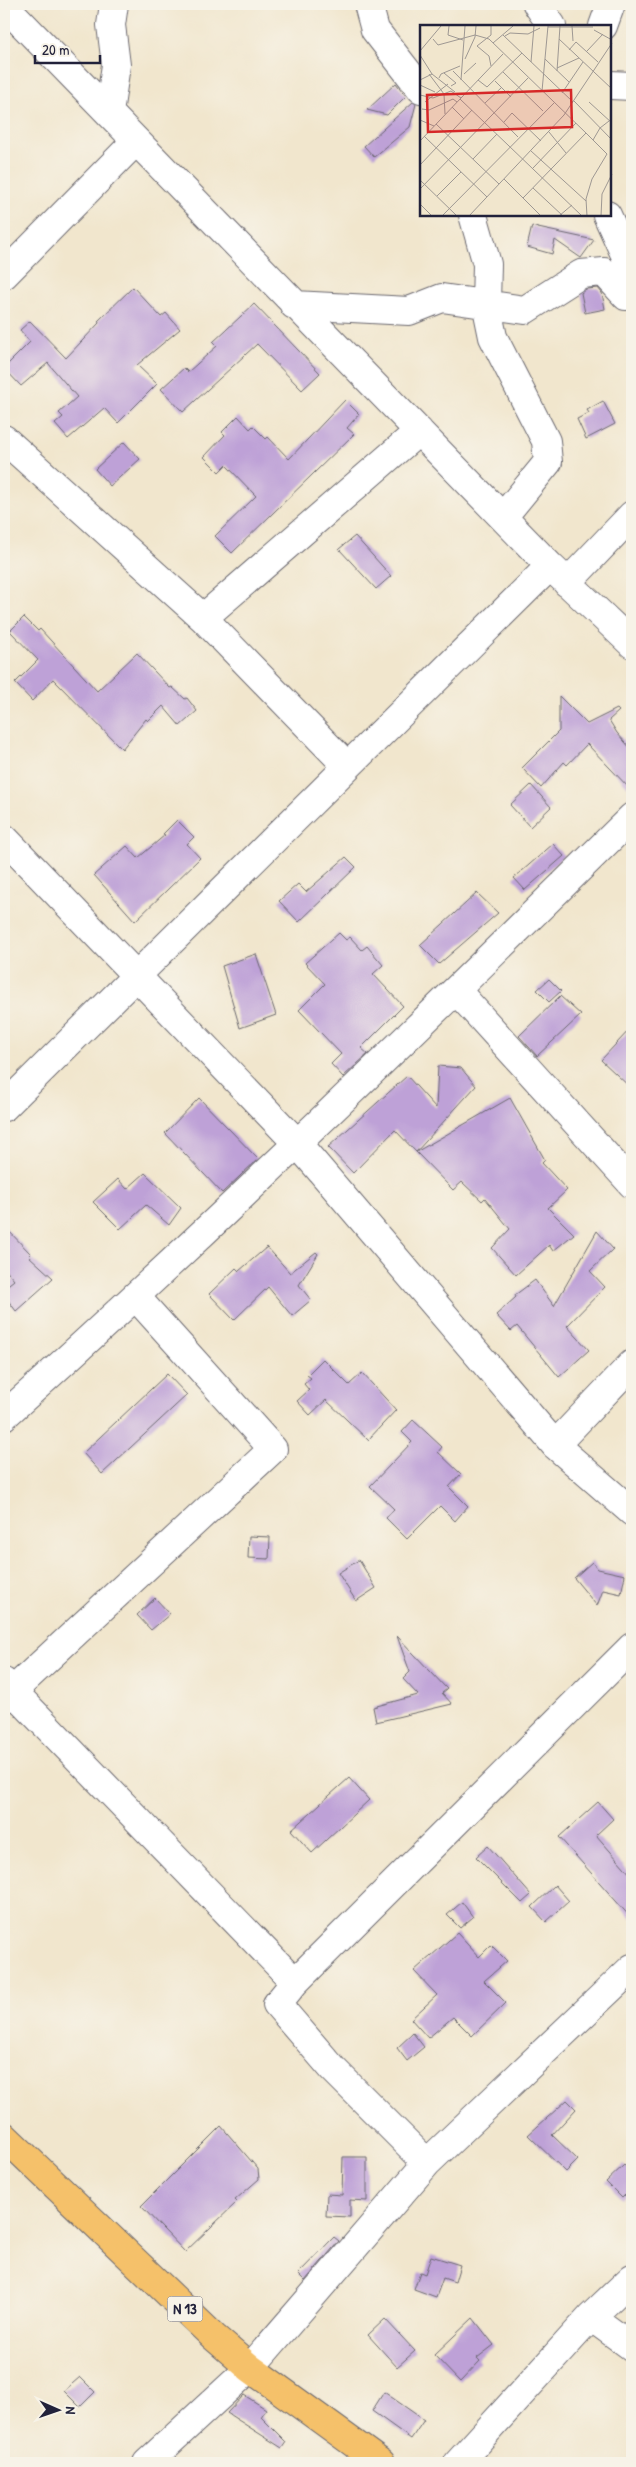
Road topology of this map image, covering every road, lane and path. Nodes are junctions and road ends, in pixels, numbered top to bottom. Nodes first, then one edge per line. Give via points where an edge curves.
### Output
1 (114, 4) edge
2 (368, 4) edge
3 (536, 4) edge
4 (4, 5) edge
5 (551, 25) edge
6 (611, 85) edge
7 (632, 86) edge
8 (420, 88) edge
9 (109, 113) junction
10 (136, 141) junction
11 (472, 216) edge
12 (607, 216) edge
13 (632, 270) edge
14 (4, 275) edge
15 (632, 295) edge
16 (486, 303) junction
17 (294, 305) junction
18 (419, 431) junction
19 (4, 439) edge
20 (632, 515) edge
21 (503, 517) junction
22 (558, 574) junction
23 (203, 618) junction
24 (632, 644) edge
25 (347, 766) junction
26 (632, 817) edge
27 (4, 838) edge
28 (136, 976) junction
29 (456, 990) junction
30 (4, 1107) edge
31 (297, 1143) junction
32 (632, 1184) edge
33 (136, 1297) junction
34 (632, 1364) edge
35 (4, 1416) edge
36 (555, 1445) junction
37 (632, 1512) edge
38 (632, 1647) edge
39 (7, 1691) edge
40 (631, 1971) edge
41 (295, 1982) junction
42 (4, 2136) edge
43 (427, 2163) junction
44 (632, 2278) edge
45 (591, 2318) junction
46 (632, 2347) edge
47 (250, 2368) junction
48 (146, 2463) edge
49 (381, 2463) edge
50 (458, 2463) edge

1 - 9 street via 111,25 116,65
2 - 8 street via 375,30
3 - 5 street
4 - 9 street
6 - 7 street
9 - 10 street
10 - 14 street
10 - 17 street
11 - 16 street via 487,264
12 - 13 street
15 - 16 street via 626,296 604,272 581,274 525,310
16 - 17 street via 442,298 409,311
16 - 21 street via 493,337 546,441 548,462
17 - 18 street
18 - 21 street
18 - 23 street
19 - 23 street
20 - 22 street
21 - 22 street
22 - 24 street
22 - 25 street
23 - 25 street
25 - 28 street
26 - 29 street
27 - 28 street
28 - 30 street
28 - 31 street
29 - 31 street
29 - 32 street
31 - 33 street
31 - 36 street
33 - 35 street
33 - 39 street via 272,1449
34 - 36 street
36 - 37 street
38 - 41 street
39 - 41 street
40 - 43 street
41 - 43 street via 277,2004 333,2069
42 - 47 main road, N 13
43 - 47 street
44 - 45 street
45 - 46 street
45 - 50 street
47 - 48 street
47 - 49 main road, N 13

